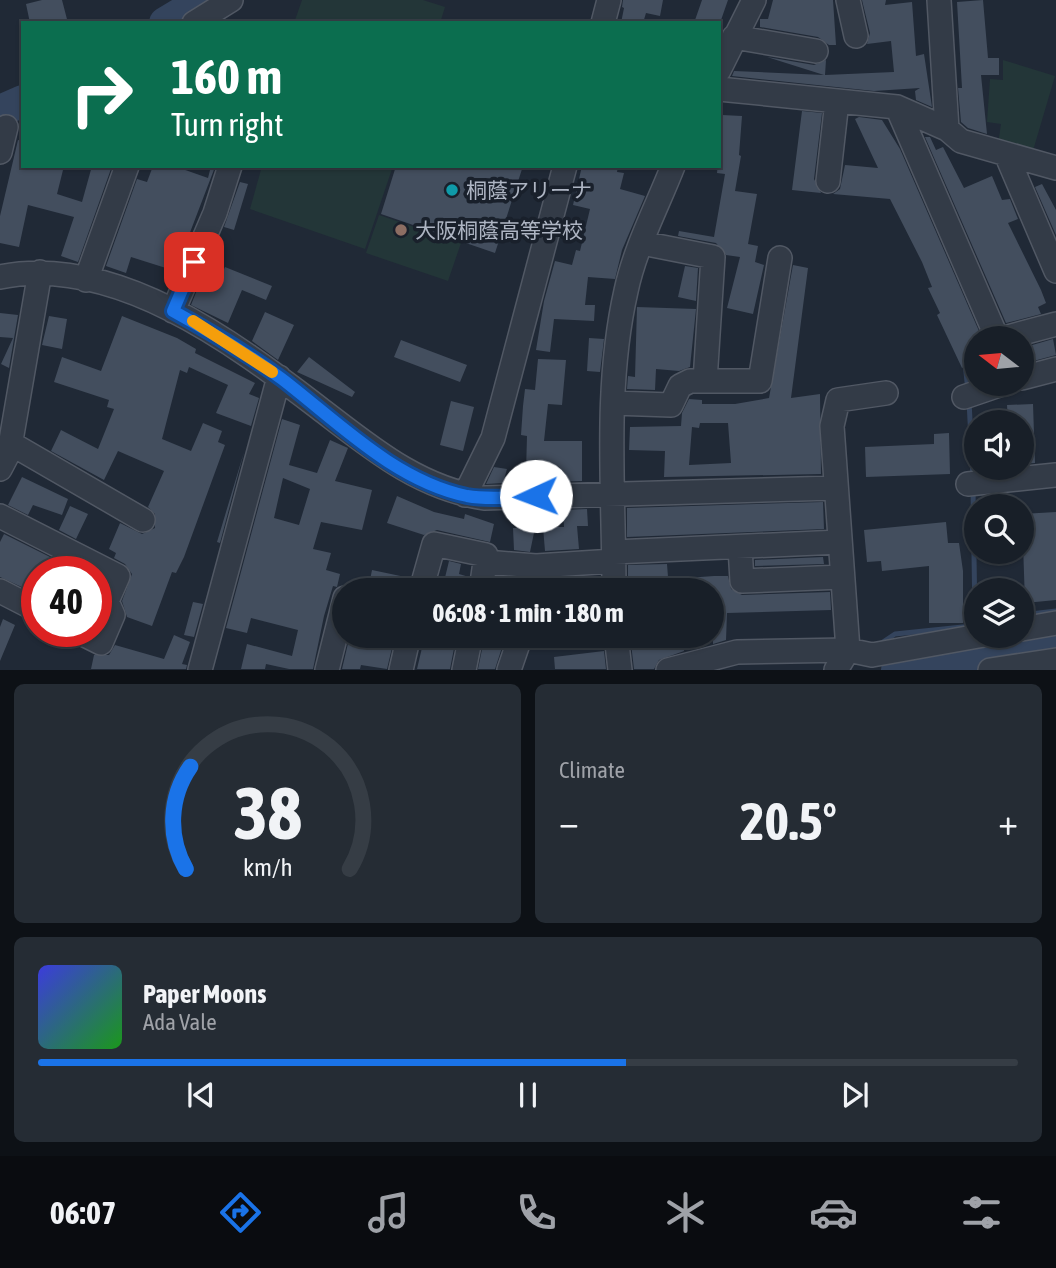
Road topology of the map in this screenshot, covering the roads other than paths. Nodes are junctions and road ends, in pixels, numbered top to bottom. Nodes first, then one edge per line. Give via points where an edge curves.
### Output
1 (232, 0) edge
2 (609, 0) edge
3 (754, 0) edge
4 (848, 0) edge
5 (939, 0) edge
6 (197, 21) edge
7 (604, 21) edge
8 (856, 36) dead end
9 (734, 37) junction
10 (816, 51) dead end
11 (721, 66) edge
12 (721, 89) edge
13 (837, 101) junction
14 (897, 107) junction
15 (10, 126) edge
16 (947, 130) junction
17 (0, 152) edge
18 (1006, 154) junction
19 (126, 168) edge
20 (229, 168) edge
21 (564, 168) edge
22 (672, 168) edge
23 (1056, 168) edge
24 (828, 181) dead end
25 (642, 243) junction
26 (780, 258) dead end
27 (1056, 271) edge
28 (40, 272) junction
29 (0, 277) edge
30 (86, 280) junction
31 (173, 311) junction
32 (1056, 324) edge
33 (992, 326) edge
34 (1034, 330) edge
35 (1056, 369) edge
36 (1034, 375) edge
37 (279, 377) junction
38 (705, 381) junction
39 (9, 391) edge
40 (886, 393) dead end
41 (613, 403) junction
42 (10, 443) junction
43 (0, 469) edge
44 (1056, 475) edge
45 (972, 483) dead end
46 (835, 488) junction
47 (614, 493) junction
48 (465, 495) junction
49 (0, 516) edge
50 (143, 520) dead end
51 (839, 542) junction
52 (740, 547) junction
53 (79, 556) edge
54 (614, 556) junction
55 (486, 562) junction
56 (536, 566) junction
57 (112, 573) edge
58 (424, 578) edge
59 (483, 578) edge
60 (534, 578) edge
61 (614, 578) edge
62 (842, 578) junction
63 (112, 590) edge
64 (0, 591) edge
65 (21, 602) edge
66 (1056, 623) edge
67 (1034, 627) edge
68 (964, 638) edge
69 (332, 648) edge
70 (406, 648) edge
71 (468, 648) edge
72 (517, 648) edge
73 (617, 648) edge
74 (859, 652) junction
75 (1056, 660) edge
76 (200, 670) edge
77 (327, 670) edge
78 (401, 670) edge
79 (464, 670) edge
80 (509, 670) edge
81 (620, 670) edge
82 (668, 670) edge
83 (836, 670) edge
84 (990, 670) edge

1 - 6 street
2 - 7 street
3 - 9 street
4 - 8 street
5 - 16 street
9 - 10 street
9 - 11 street
12 - 13 street
13 - 14 street
13 - 24 street
14 - 16 street
14 - 33 street
15 - 17 street
16 - 18 street via 961,141
18 - 23 street
18 - 27 street
19 - 30 street
20 - 31 street
21 - 48 street via 493,438
22 - 25 street
25 - 38 street via 713,257
25 - 41 street via 626,289
26 - 38 street via 760,381
28 - 29 street
28 - 30 street
28 - 39 street
30 - 31 street via 150,299
31 - 37 street
32 - 34 street
35 - 36 street
37 - 48 street via 395,466
37 - 76 street
38 - 41 street via 680,386 671,405
39 - 42 street
40 - 46 street via 838,400 832,426
41 - 47 street
42 - 43 street
42 - 50 street
44 - 45 street
46 - 47 street
46 - 51 street
47 - 48 street
47 - 54 street
49 - 53 street
51 - 52 street
51 - 62 street
52 - 54 street
52 - 62 street via 742,581
54 - 56 street
54 - 61 street
55 - 56 street
55 - 58 street via 486,555 434,544
55 - 59 street
56 - 60 street
57 - 63 street via 118,576
62 - 74 street
64 - 65 street
66 - 67 street
68 - 74 street
69 - 77 street
70 - 78 street
71 - 79 street
72 - 80 street
73 - 81 street
74 - 82 street via 737,652
74 - 83 street
75 - 84 street

